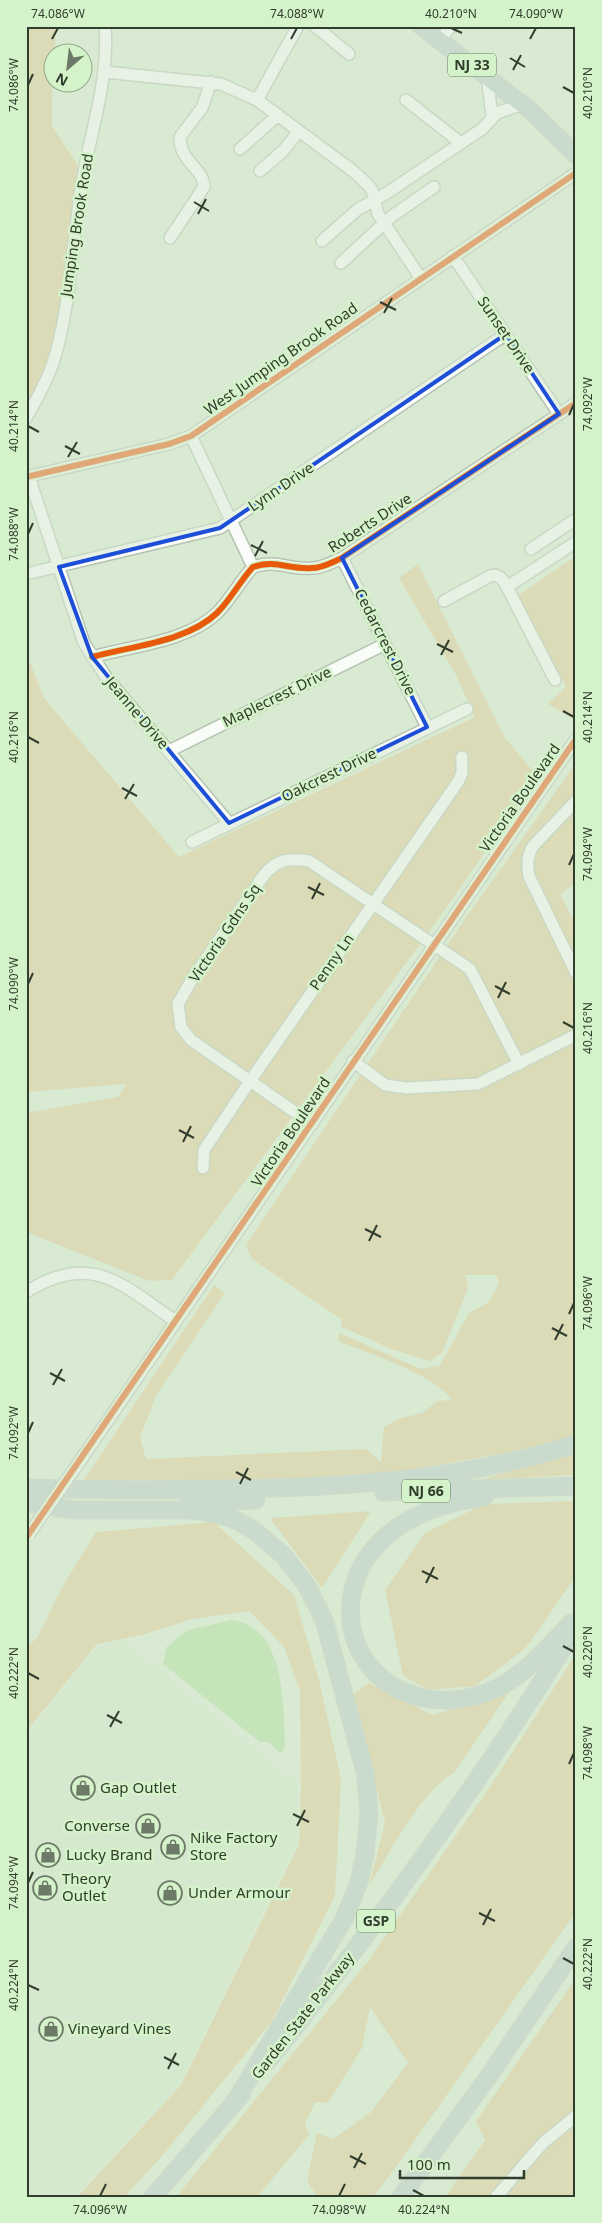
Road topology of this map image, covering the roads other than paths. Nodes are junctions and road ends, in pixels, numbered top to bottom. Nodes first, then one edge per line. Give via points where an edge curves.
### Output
1 (105, 26) edge
2 (298, 26) edge
3 (314, 26) edge
4 (421, 26) edge
5 (451, 26) edge
6 (440, 40) junction
7 (349, 54) dead end
8 (105, 72) junction
9 (486, 76) junction
10 (211, 82) junction
11 (256, 100) junction
12 (406, 100) dead end
13 (522, 104) junction
14 (278, 115) junction
15 (492, 116) junction
16 (299, 131) junction
17 (460, 143) junction
18 (240, 148) dead end
19 (576, 156) edge
20 (260, 171) dead end
21 (576, 173) edge
22 (434, 186) dead end
23 (374, 200) junction
24 (384, 223) junction
25 (170, 238) dead end
26 (322, 242) dead end
27 (453, 256) junction
28 (341, 262) dead end
29 (420, 277) junction
30 (506, 334) junction
31 (576, 403) edge
32 (559, 414) junction
33 (26, 418) edge
34 (191, 436) junction
35 (28, 477) edge
36 (231, 521) junction
37 (576, 524) edge
38 (576, 542) edge
39 (531, 549) dead end
40 (342, 558) junction
41 (59, 567) junction
42 (253, 567) junction
43 (26, 574) edge
44 (507, 587) junction
45 (444, 601) dead end
46 (385, 644) junction
47 (92, 657) junction
48 (555, 680) dead end
49 (467, 709) dead end
50 (427, 727) junction
51 (576, 739) edge
52 (169, 751) junction
53 (462, 757) dead end
54 (576, 802) edge
55 (229, 823) junction
56 (192, 842) dead end
57 (372, 904) junction
58 (434, 946) junction
59 (576, 973) edge
60 (576, 1035) edge
61 (353, 1061) junction
62 (519, 1064) junction
63 (250, 1081) junction
64 (312, 1124) junction
65 (203, 1168) dead end
66 (26, 1292) edge
67 (175, 1322) junction
68 (576, 1444) edge
69 (576, 1486) edge
70 (26, 1488) edge
71 (279, 1488) junction
72 (519, 1488) junction
73 (332, 1493) junction
74 (26, 1503) edge
75 (28, 1536) edge
76 (576, 1618) edge
77 (576, 1628) edge
78 (576, 1947) edge
79 (235, 2102) junction
80 (576, 2116) edge
81 (153, 2197) edge
82 (401, 2197) edge
83 (496, 2197) edge

1 - 8 street, Jumping Brook Road
2 - 11 street
3 - 7 street
4 - 6 highway, NJ 33
5 - 6 street
6 - 9 highway, NJ 33
8 - 10 street
8 - 33 street, Jumping Brook Road via 84,172 58,344 47,379
9 - 13 highway, NJ 33
9 - 15 street
10 - 11 street via 230,86
10 - 25 street via 202,108 180,137 183,154 199,174 204,187
11 - 14 street
12 - 17 street
13 - 15 street
13 - 19 highway, NJ 33
14 - 16 street
14 - 18 street
15 - 17 street via 486,126
16 - 20 street via 283,151
16 - 23 street via 363,180 372,190
17 - 23 street
21 - 27 street, West Jumping Brook Road
22 - 24 street
23 - 24 street
23 - 26 street
24 - 28 street
24 - 29 street
27 - 29 street, West Jumping Brook Road
27 - 30 street, Sunset Drive
29 - 34 street, West Jumping Brook Road
30 - 32 street, Sunset Drive
30 - 36 street, Lynn Drive
31 - 32 street, Roberts Drive
32 - 40 street, Roberts Drive
34 - 35 street, West Jumping Brook Road via 175,443
34 - 36 street
35 - 41 street, Jeanne Drive
36 - 41 street, Lynn Drive via 214,530
36 - 42 street
37 - 39 street via 573,521
38 - 44 street
40 - 42 street, Roberts Drive via 311,569 271,563
40 - 46 street, Cedarcrest Drive
41 - 43 street, Lynn Drive
41 - 47 street, Jeanne Drive via 84,643
42 - 47 street via 223,607 198,626 177,636
44 - 45 street via 494,574
44 - 48 street
46 - 50 street, Cedarcrest Drive
46 - 52 street, Maplecrest Drive
47 - 52 street, Jeanne Drive
49 - 50 street, Oakcrest Drive
50 - 55 street, Oakcrest Drive
51 - 58 street, Victoria Boulevard
52 - 55 street, Jeanne Drive
53 - 57 street, Penny Ln via 462,773 458,782
54 - 59 street via 533,846 527,865 528,876
55 - 56 street, Oakcrest Drive
57 - 58 street, Victoria Gdns Sq
57 - 63 street, Penny Ln
57 - 63 street, Victoria Gdns Sq via 309,861 281,860 264,875 178,1004 181,1027 191,1040
58 - 61 street, Victoria Boulevard
58 - 62 street, Victoria Gdns Sq via 470,969
60 - 62 street
61 - 62 street via 385,1085 407,1088 478,1084
61 - 64 street, Victoria Boulevard
63 - 64 street, Victoria Gdns Sq
63 - 65 street, Penny Ln via 204,1150
64 - 67 street, Victoria Boulevard
66 - 67 street via 66,1273 92,1273 122,1285
67 - 75 street, Victoria Boulevard, bridge
68 - 71 highway via 455,1473 386,1482
69 - 72 highway, NJ 66
70 - 71 highway, NJ 66
71 - 73 highway, NJ 66
72 - 73 highway, NJ 66
72 - 76 highway via 430,1511 402,1525 378,1544 363,1564 352,1591 351,1623 359,1652 371,1670 396,1689 429,1699 463,1699 486,1693 514,1678
73 - 74 highway, NJ 66 via 281,1499
74 - 79 highway via 74,1510 192,1510 236,1520 266,1539 288,1560 314,1597 324,1620 365,1772 369,1812 365,1854 344,1919
77 - 79 highway, Garden State Parkway / GSP via 410,1875
78 - 82 highway via 491,2073
79 - 81 highway, Garden State Parkway / GSP
80 - 83 street via 543,2143

